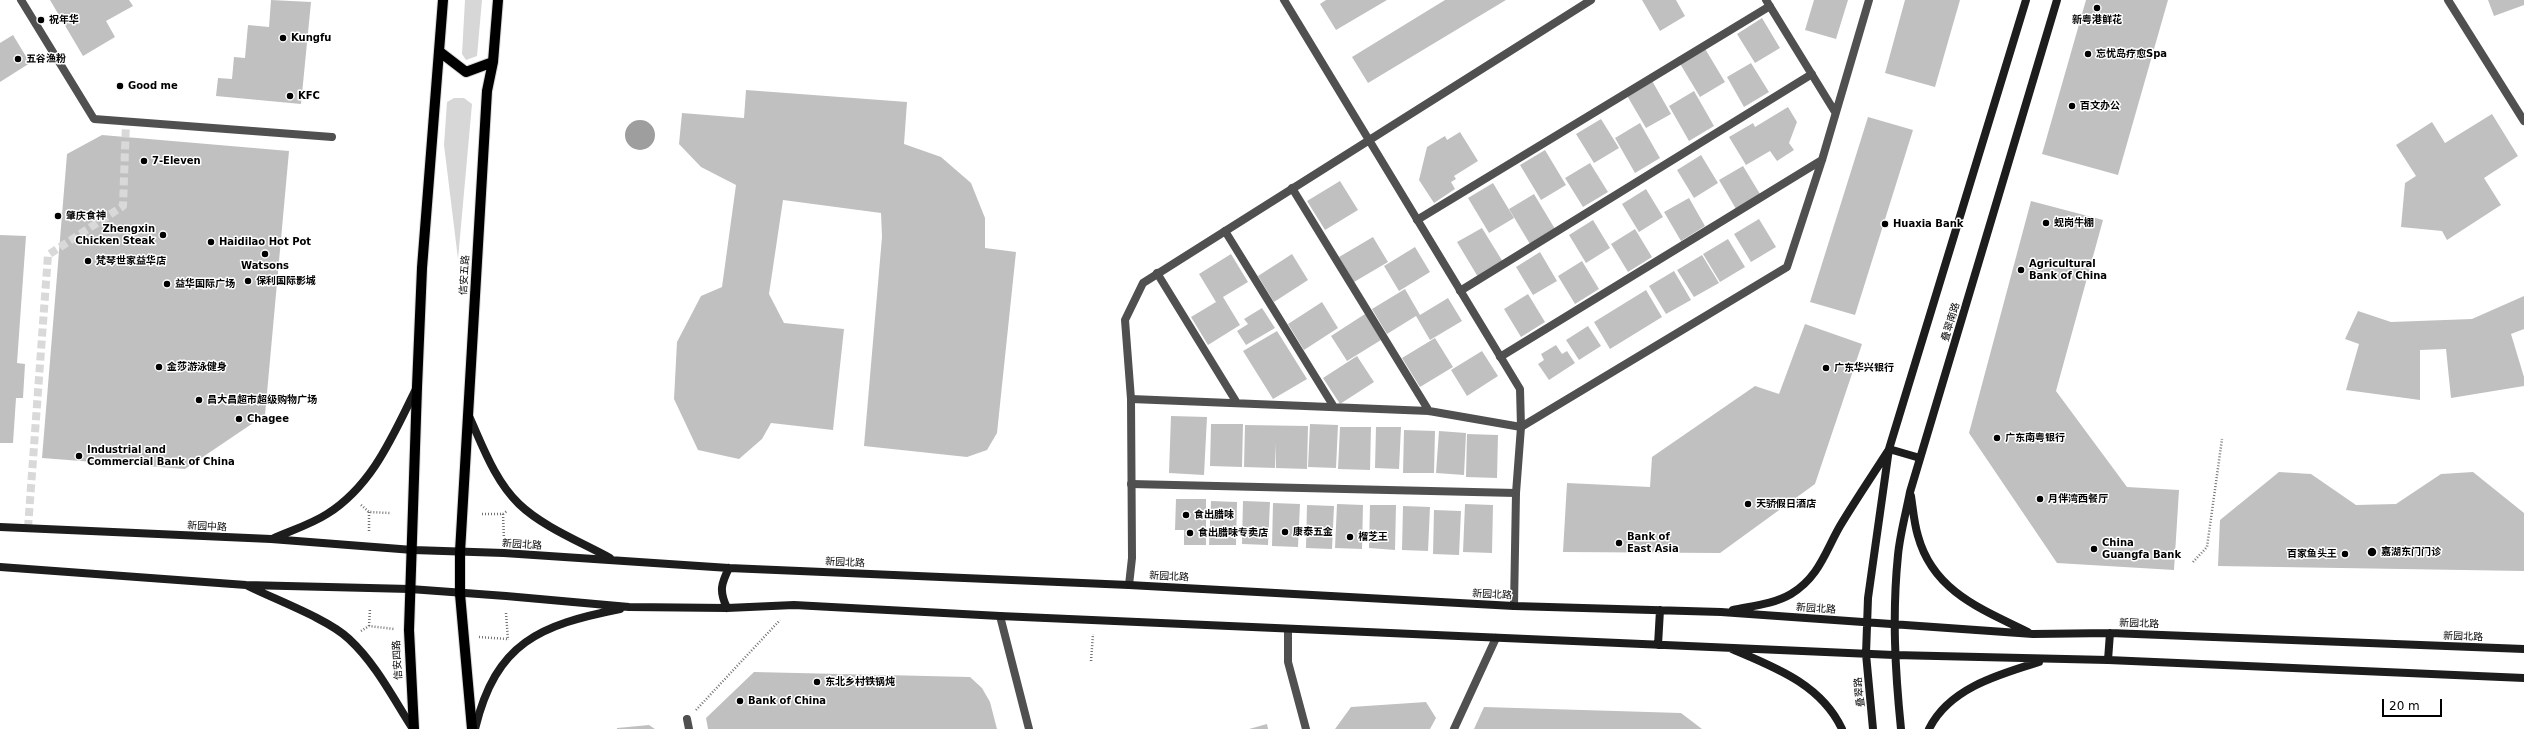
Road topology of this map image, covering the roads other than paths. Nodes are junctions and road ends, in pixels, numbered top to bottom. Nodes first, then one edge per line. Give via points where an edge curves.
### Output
1 (21, 0) edge
2 (444, 0) edge
3 (498, 0) edge
4 (1284, 0) edge
5 (1591, 0) edge
6 (1869, 0) edge
7 (2026, 0) edge
8 (2058, 0) edge
9 (2448, 0) edge
10 (1768, 3) edge
11 (440, 52) junction
12 (493, 62) junction
13 (1812, 74) junction
14 (1835, 112) junction
15 (2524, 121) edge
16 (332, 137) dead end
17 (1368, 140) junction
18 (1822, 160) junction
19 (1292, 188) junction
20 (1417, 220) junction
21 (1225, 231) junction
22 (1157, 273) junction
23 (1460, 291) junction
24 (1500, 357) junction
25 (417, 387) junction
26 (1131, 399) junction
27 (1237, 403) junction
28 (1334, 407) junction
29 (467, 411) junction
30 (1429, 411) junction
31 (1521, 427) junction
32 (1889, 449) junction
33 (1920, 458) junction
34 (1131, 484) junction
35 (1910, 492) junction
36 (1516, 493) junction
37 (0, 527) edge
38 (271, 540) junction
39 (412, 550) junction
40 (460, 552) junction
41 (613, 560) junction
42 (0, 568) edge
43 (729, 568) junction
44 (246, 585) junction
45 (1130, 585) junction
46 (410, 590) junction
47 (460, 594) junction
48 (1514, 606) junction
49 (629, 608) junction
50 (727, 608) junction
51 (1660, 610) junction
52 (1721, 612) junction
53 (1000, 616) junction
54 (1867, 622) junction
55 (1894, 625) junction
56 (1288, 629) junction
57 (2110, 633) junction
58 (2033, 634) junction
59 (1496, 638) junction
60 (1658, 644) junction
61 (1728, 647) junction
62 (2524, 649) edge
63 (1866, 654) junction
64 (1894, 655) junction
65 (2048, 659) junction
66 (2108, 660) junction
67 (2524, 678) edge
68 (687, 719) road end
69 (414, 729) edge
70 (472, 729) edge
71 (476, 729) edge
72 (689, 729) edge
73 (1030, 729) edge
74 (1306, 729) edge
75 (1454, 729) edge
76 (1842, 729) edge
77 (1874, 729) edge
78 (1901, 729) edge
79 (1929, 729) edge

1 - 16 street via 94,119
2 - 11 main road
3 - 12 main road, 信安五路
4 - 17 street
5 - 17 street
6 - 14 street
7 - 32 main road
8 - 33 main road, 叠翠南路
9 - 15 street
10 - 13 street
10 - 20 street
11 - 12 main road via 466,72
11 - 25 main road via 422,268
12 - 29 main road, 信安五路 via 487,91
13 - 14 street
13 - 23 street
14 - 18 street
17 - 19 street
17 - 20 street
18 - 24 street
18 - 31 street via 1787,267
19 - 21 street
19 - 30 street
20 - 23 street
21 - 22 street
21 - 28 street
22 - 26 street via 1143,284 1125,320
22 - 27 street
23 - 24 street
24 - 31 street via 1520,390
25 - 38 main road via 371,474 327,514
25 - 39 main road
26 - 27 street
26 - 34 street
27 - 28 street
28 - 30 street
29 - 40 main road, 信安五路
29 - 41 main road via 487,457 505,487 519,504
30 - 31 street
31 - 36 street
32 - 33 main road
32 - 52 main road via 1839,527 1826,556 1813,575 1791,594 1772,602
32 - 54 main road via 1868,598
33 - 35 main road, 叠翠南路
34 - 36 street
34 - 45 street
35 - 55 main road, 叠翠南路 via 1898,554
35 - 58 main road via 1918,536 1938,578 1963,599
36 - 48 street
37 - 38 main road, 新园中路
38 - 39 main road, 新园中路
39 - 40 main road, 新园北路
39 - 46 main road, 信安四路
40 - 41 main road, 新园北路
40 - 47 main road, 信安五路
41 - 43 main road, 新园北路
42 - 44 main road
43 - 45 main road, 新园北路
43 - 50 main road via 721,584 720,594
44 - 46 main road
44 - 69 main road via 325,622 348,638 369,661
45 - 48 main road, 新园北路
46 - 47 main road
46 - 69 main road, 信安四路 via 409,630
47 - 49 main road
47 - 70 main road
48 - 51 main road, 新园北路
49 - 50 main road
49 - 71 main road via 580,617 559,624 539,632 517,649 501,667 481,706
50 - 53 main road via 794,605
51 - 52 main road, 新园北路
51 - 60 main road
52 - 54 main road, 新园北路
53 - 56 main road
53 - 73 street
54 - 55 main road, 新园北路
54 - 63 main road
55 - 58 main road, 新园北路
55 - 64 main road, 叠翠南路
56 - 59 main road
56 - 74 street via 1288,662
57 - 58 main road, 新园北路
57 - 62 main road, 新园北路
57 - 66 main road
59 - 60 main road
59 - 75 street
60 - 61 main road
61 - 63 main road
61 - 76 main road via 1794,677 1818,695
63 - 64 main road
63 - 77 main road, 叠翠路
64 - 65 main road
64 - 78 main road
65 - 66 main road
65 - 79 main road via 1981,682 1962,693 1945,708
66 - 67 main road
68 - 72 street

